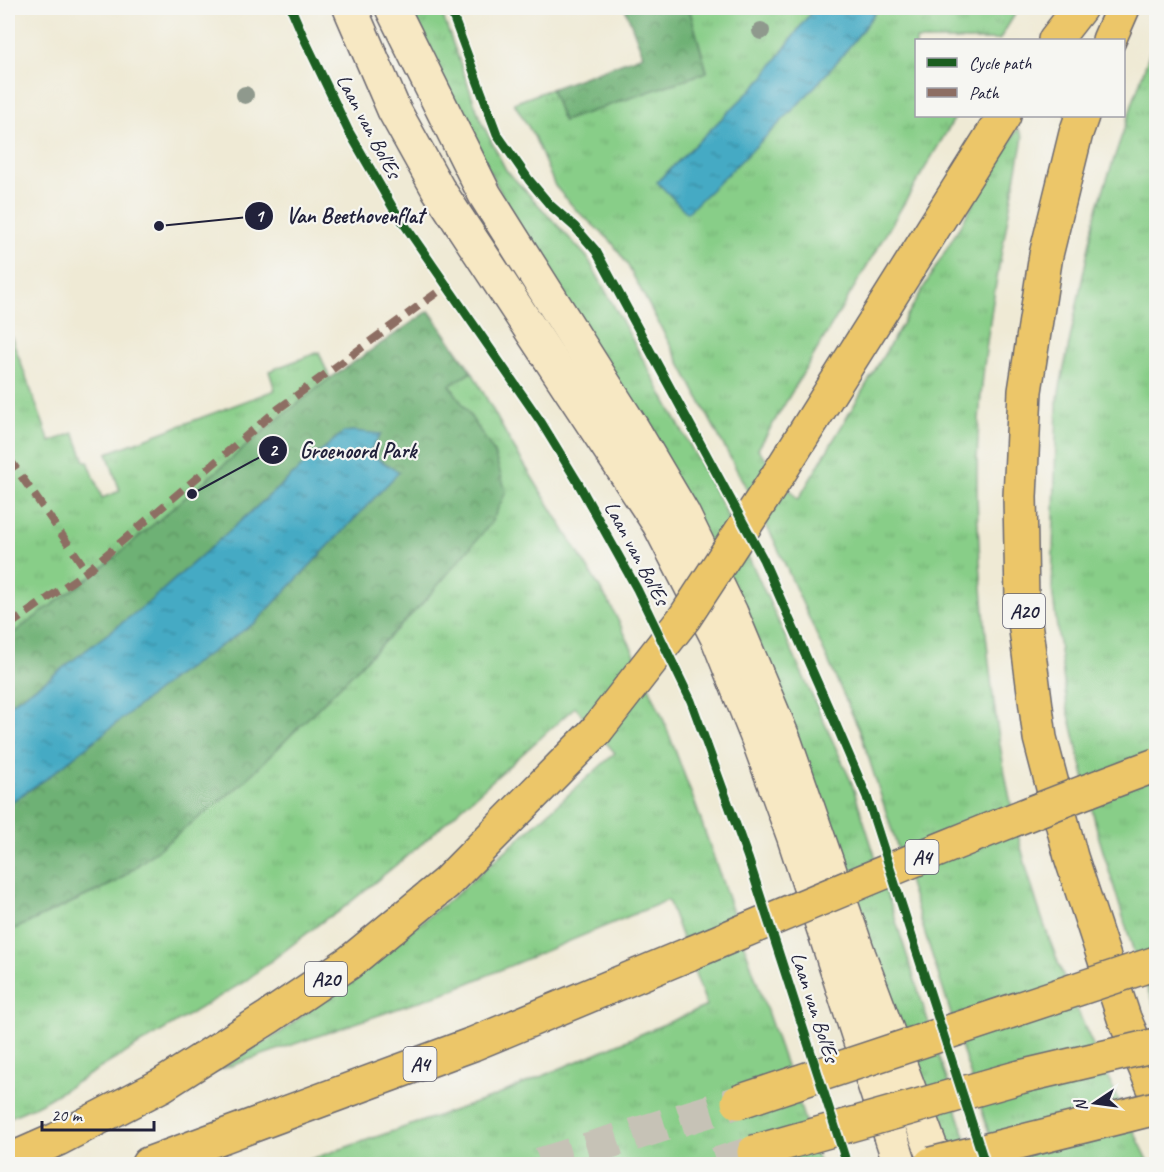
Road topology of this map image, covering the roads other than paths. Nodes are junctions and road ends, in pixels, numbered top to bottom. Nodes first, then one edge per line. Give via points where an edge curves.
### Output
1 (350, 8) edge
2 (392, 8) edge
3 (1080, 8) edge
4 (1123, 8) edge
5 (1055, 39) edge
6 (1109, 39) edge
7 (1003, 117) edge
8 (1082, 117) edge
9 (1156, 765) edge
10 (1156, 963) edge
11 (1156, 1045) edge
12 (1156, 1093) edge
13 (738, 1102) tunnel mouth
14 (1156, 1108) edge
15 (754, 1152) tunnel mouth
16 (8, 1161) edge
17 (148, 1164) edge
18 (900, 1164) edge
19 (931, 1164) edge
20 (937, 1164) edge

1 - 18 street, Laan van Bol'Es via 394,110 438,189 659,524 718,639 793,835
2 - 20 street via 485,195 683,514 731,613 786,742 859,955
3 - 5 highway
4 - 6 highway
7 - 16 highway, A20, bridge via 685,617 596,731 446,883 350,962 162,1085
8 - 12 highway, A20 via 1046,255 1025,391 1020,497 1022,599 1040,738 1065,836 1124,1018
9 - 17 highway, A4, bridge via 909,862 473,1044
10 - 13 highway, bridge
11 - 15 highway, bridge via 1020,1077
14 - 19 highway, bridge

